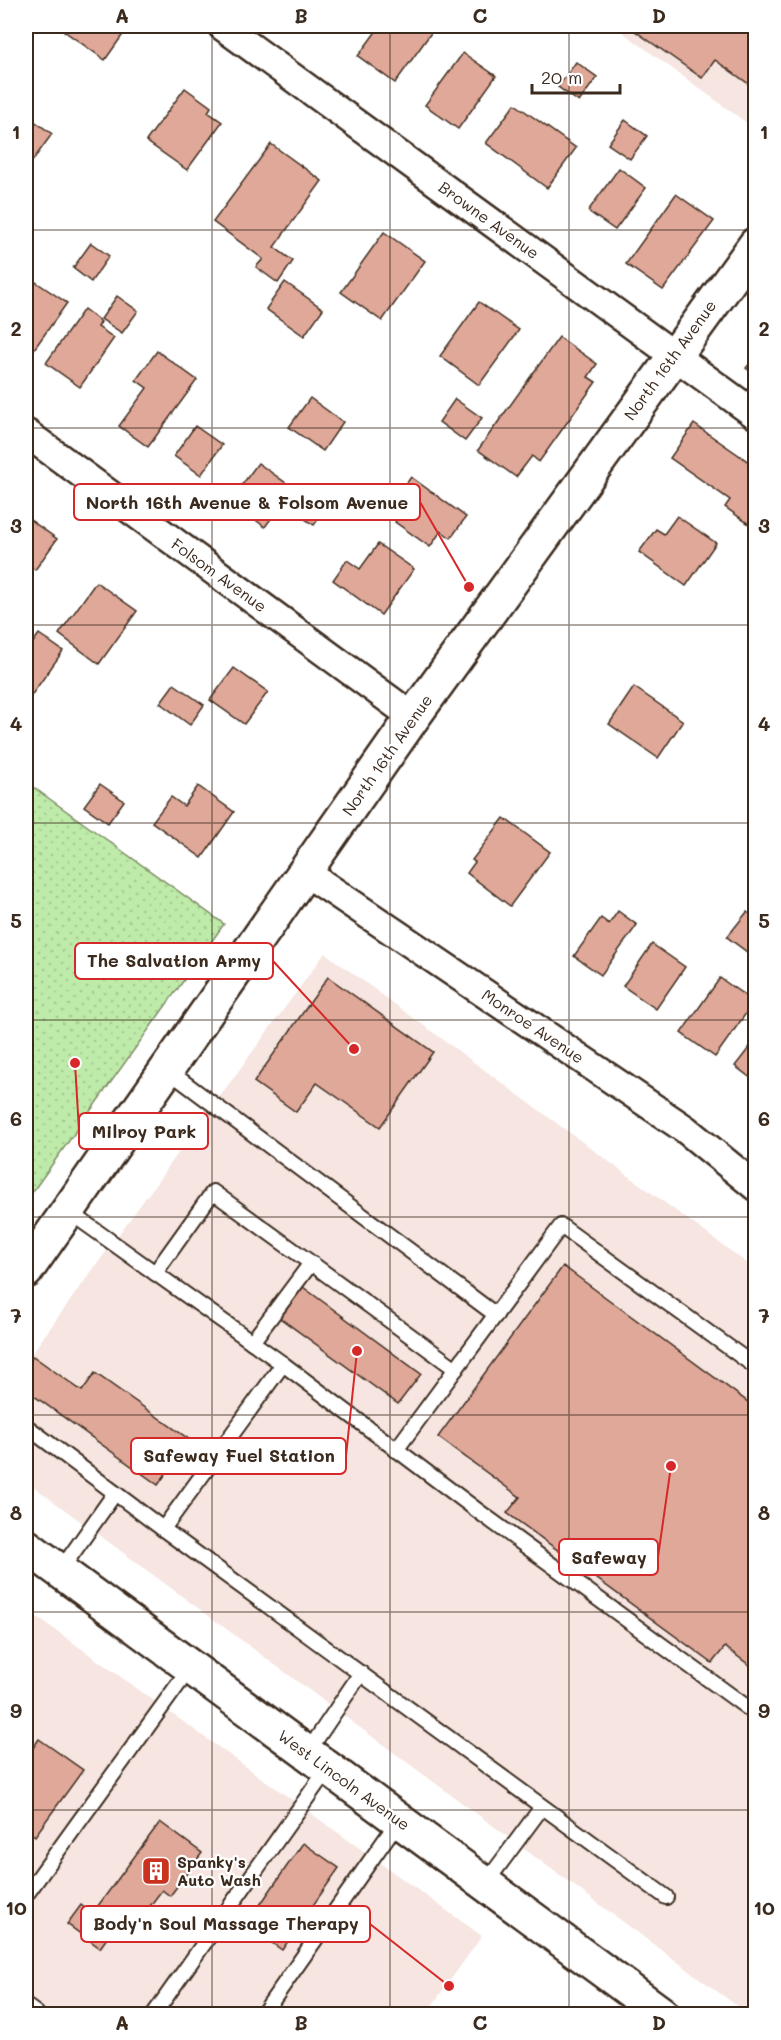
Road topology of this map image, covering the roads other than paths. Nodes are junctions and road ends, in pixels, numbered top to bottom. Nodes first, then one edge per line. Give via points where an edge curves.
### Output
1 (222, 26) edge
2 (756, 244) edge
3 (674, 354) junction
4 (756, 415) edge
5 (26, 433) edge
6 (413, 717) junction
7 (305, 872) junction
8 (166, 1069) junction
9 (756, 1187) edge
10 (68, 1211) junction
11 (311, 1263) junction
12 (26, 1271) edge
13 (155, 1273) junction
14 (496, 1314) junction
15 (252, 1342) junction
16 (283, 1365) junction
17 (756, 1367) edge
18 (456, 1369) junction
19 (26, 1426) edge
20 (396, 1450) junction
21 (115, 1493) junction
22 (163, 1529) junction
23 (26, 1546) edge
24 (60, 1571) junction
25 (190, 1668) junction
26 (361, 1673) junction
27 (756, 1714) edge
28 (317, 1761) junction
29 (542, 1807) junction
30 (399, 1820) junction
31 (486, 1884) junction
32 (26, 1895) edge
33 (666, 1897) dead end
34 (26, 2006) edge
35 (37, 2014) edge
36 (154, 2014) edge
37 (263, 2014) edge
38 (662, 2014) edge

1 - 3 street, Browne Avenue
2 - 3 main road, North 16th Avenue
3 - 4 street, Browne Avenue
3 - 6 main road, North 16th Avenue
5 - 6 street, Folsom Avenue
6 - 7 main road, North 16th Avenue
7 - 8 main road, North 16th Avenue
7 - 9 street, Monroe Avenue via 685,1129
8 - 10 main road, North 16th Avenue
8 - 14 lane
10 - 12 main road, North 16th Avenue
10 - 13 lane
11 - 13 lane via 213,1192
11 - 15 lane
11 - 18 lane
13 - 15 lane
14 - 17 lane via 561,1226
14 - 18 lane
15 - 16 lane
16 - 20 lane
16 - 22 lane
18 - 20 lane
19 - 21 lane
20 - 27 lane
21 - 22 lane
21 - 24 lane
22 - 26 lane
23 - 24 main road, West Lincoln Avenue
24 - 25 main road, West Lincoln Avenue
25 - 28 main road, West Lincoln Avenue
25 - 32 lane
26 - 28 lane
26 - 29 lane
28 - 30 main road, West Lincoln Avenue
28 - 36 lane
29 - 31 lane
29 - 33 lane
30 - 31 main road, West Lincoln Avenue
30 - 37 lane
31 - 38 main road, West Lincoln Avenue
34 - 35 lane

